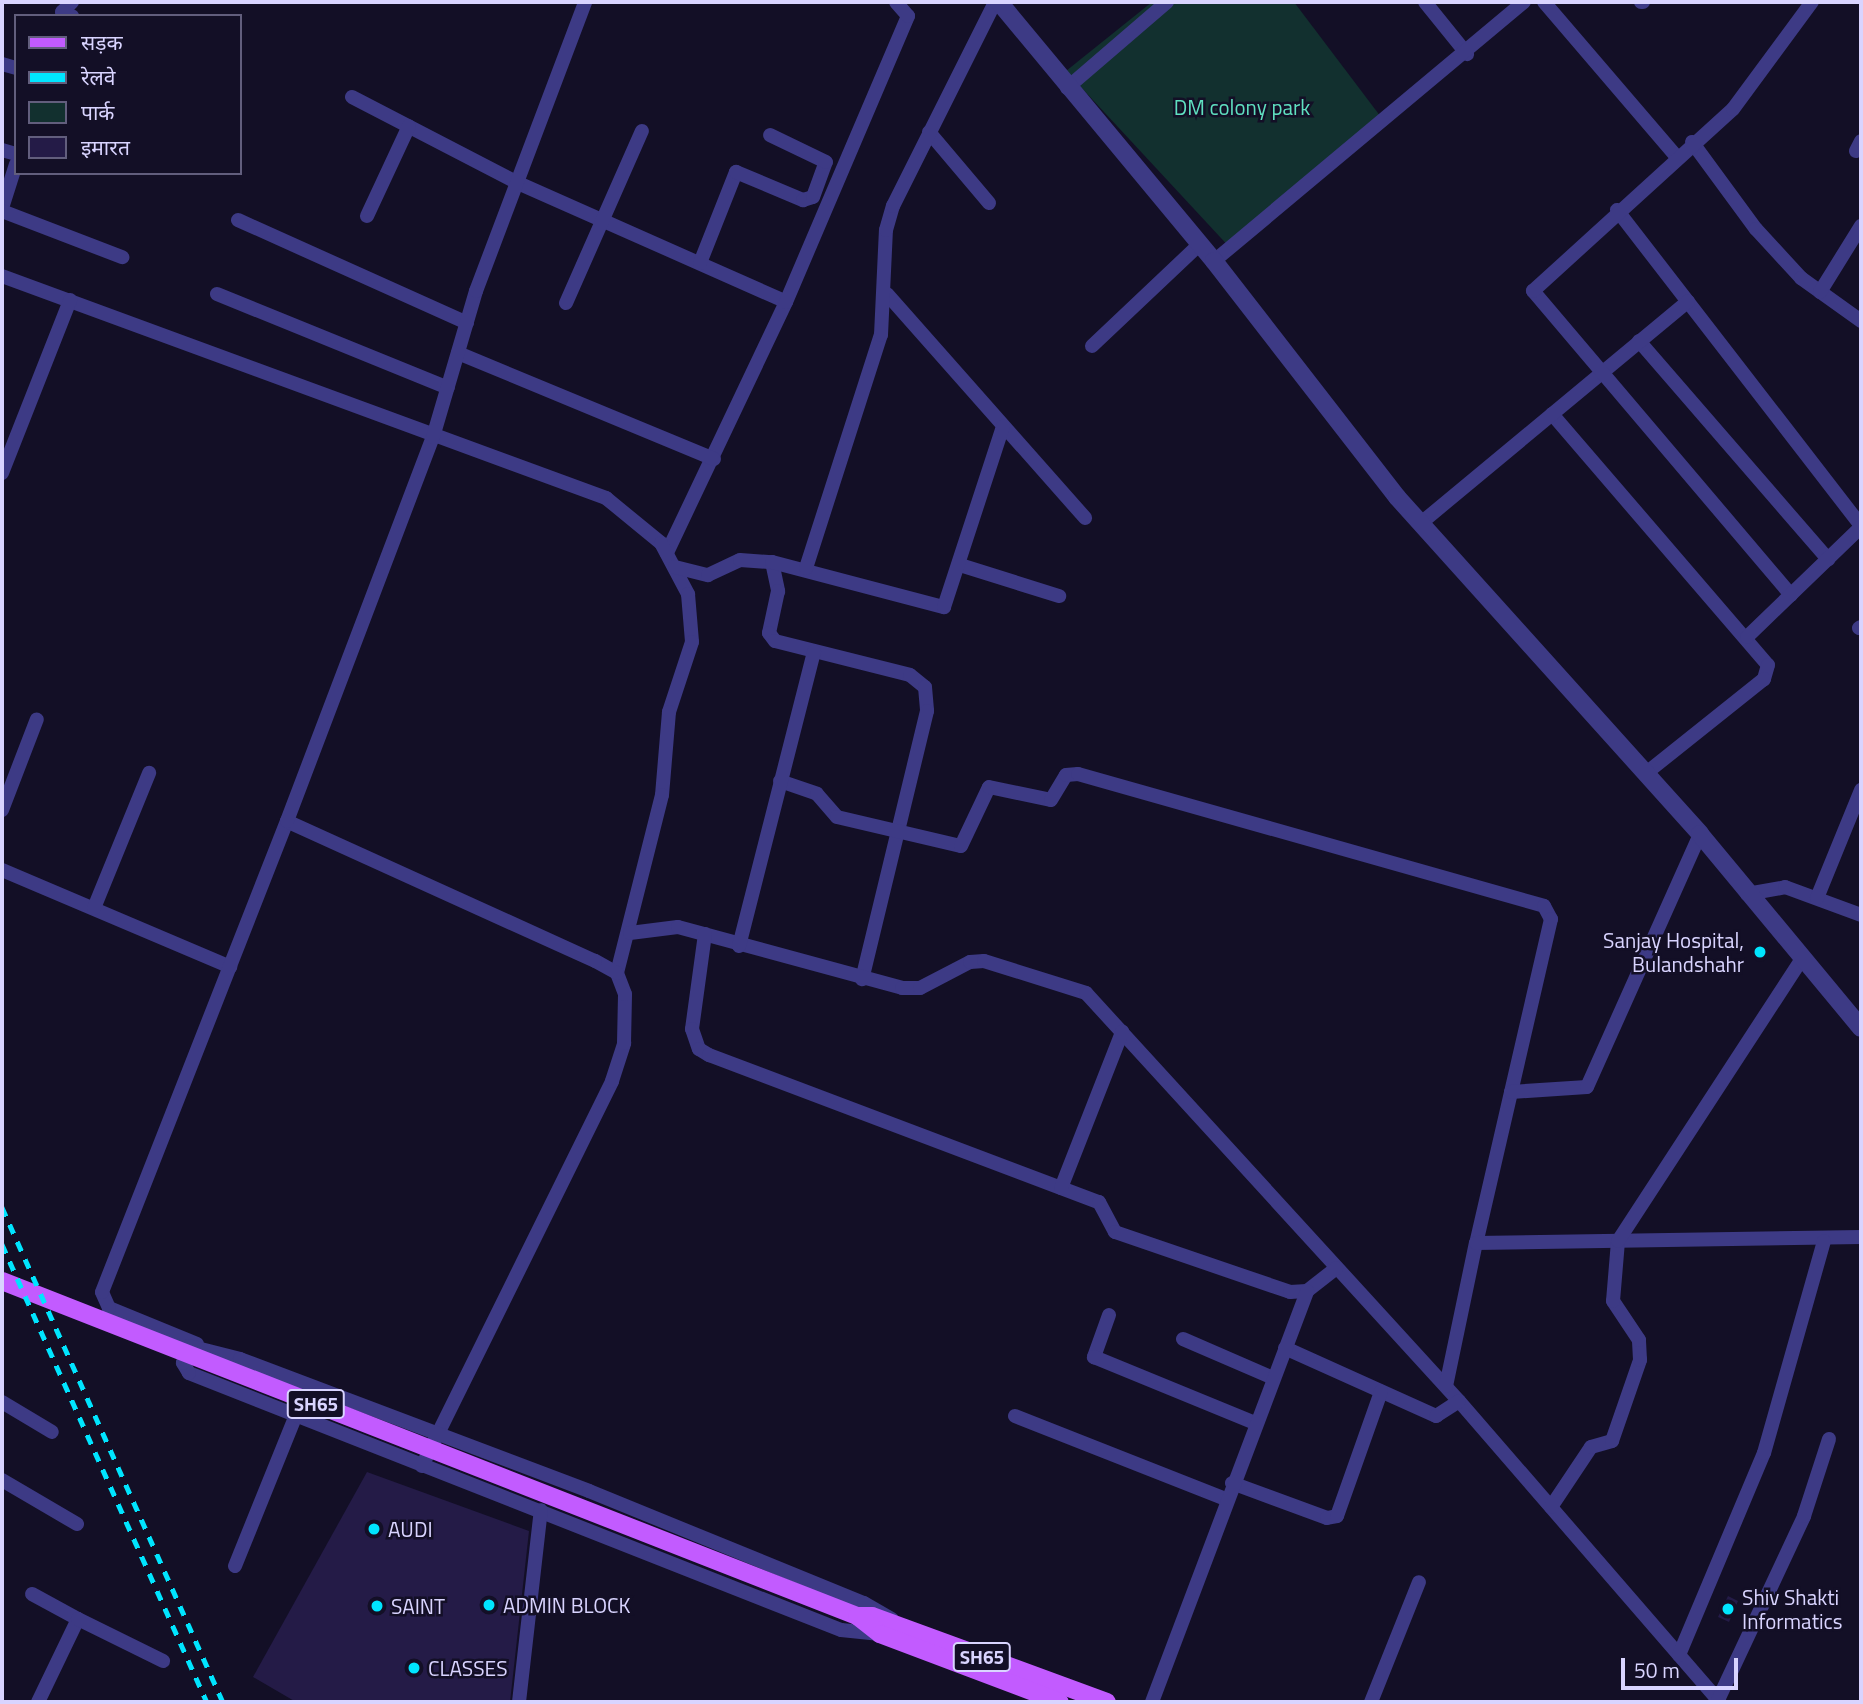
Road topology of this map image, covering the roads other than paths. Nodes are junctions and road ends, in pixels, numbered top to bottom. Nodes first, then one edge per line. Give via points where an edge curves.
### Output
1 (585, 2) edge
2 (896, 2) edge
3 (997, 2) edge
4 (1424, 2) edge
5 (1524, 2) edge
6 (1544, 2) edge
7 (1812, 2) edge
8 (1163, 3) edge
9 (1467, 54) junction
10 (1067, 88) junction
11 (352, 97) dead end
12 (409, 126) junction
13 (642, 131) dead end
14 (929, 132) junction
15 (770, 135) dead end
16 (1692, 142) junction
17 (1676, 156) junction
18 (14, 171) edge
19 (518, 183) junction
20 (989, 203) dead end
21 (2, 210) edge
22 (1618, 210) junction
23 (367, 216) dead end
24 (238, 220) dead end
25 (603, 221) junction
26 (1861, 226) edge
27 (1200, 244) junction
28 (122, 257) dead end
29 (1214, 261) junction
30 (699, 263) junction
31 (2, 276) edge
32 (1820, 292) junction
33 (217, 294) dead end
34 (887, 294) junction
35 (70, 300) junction
36 (1688, 300) junction
37 (786, 302) junction
38 (566, 303) dead end
39 (1861, 321) edge
40 (467, 323) junction
41 (1639, 341) junction
42 (1092, 346) dead end
43 (458, 354) junction
44 (1602, 371) junction
45 (448, 388) junction
46 (1552, 414) junction
47 (1003, 426) junction
48 (433, 437) junction
49 (714, 459) junction
50 (2, 472) edge
51 (1085, 518) dead end
52 (1421, 523) junction
53 (1861, 527) edge
54 (667, 553) junction
55 (1828, 559) junction
56 (772, 562) junction
57 (960, 565) junction
58 (675, 568) junction
59 (806, 568) junction
60 (1791, 595) junction
61 (1059, 596) dead end
62 (1747, 637) junction
63 (814, 651) junction
64 (37, 719) dead end
65 (149, 773) dead end
66 (1645, 774) junction
67 (780, 781) junction
68 (1861, 790) edge
69 (2, 810) edge
70 (287, 821) junction
71 (897, 831) junction
72 (1700, 834) junction
73 (2, 870) edge
74 (1747, 894) junction
75 (1817, 898) junction
76 (94, 908) junction
77 (1861, 915) edge
78 (630, 933) junction
79 (705, 934) junction
80 (739, 946) junction
81 (1803, 957) junction
82 (230, 967) junction
83 (617, 973) junction
84 (863, 979) junction
85 (1861, 1028) edge
86 (1122, 1032) junction
87 (1511, 1092) junction
88 (1061, 1188) junction
89 (1861, 1237) edge
90 (1618, 1241) junction
91 (1824, 1241) junction
92 (1476, 1243) junction
93 (1336, 1268) junction
94 (2, 1281) edge
95 (1307, 1291) junction
96 (1109, 1315) dead end
97 (1183, 1339) dead end
98 (197, 1344) junction
99 (1285, 1349) junction
100 (1273, 1378) junction
101 (1446, 1386) junction
102 (1381, 1392) junction
103 (1459, 1401) junction
104 (2, 1402) edge
105 (296, 1415) junction
106 (1015, 1416) dead end
107 (1255, 1423) junction
108 (52, 1432) dead end
109 (438, 1433) junction
110 (1829, 1438) dead end
111 (422, 1466) junction
112 (2, 1480) edge
113 (1232, 1483) junction
114 (1226, 1499) junction
115 (1551, 1507) junction
116 (541, 1510) junction
117 (77, 1524) dead end
118 (235, 1566) dead end
119 (1419, 1582) dead end
120 (32, 1594) dead end
121 (857, 1616) junction
122 (79, 1619) junction
123 (899, 1626) junction
124 (880, 1634) junction
125 (1679, 1655) junction
126 (163, 1661) dead end
127 (1719, 1701) edge
128 (38, 1702) edge
129 (519, 1702) edge
130 (1060, 1702) edge
131 (1107, 1702) edge
132 (1152, 1702) edge
133 (1371, 1702) edge

1 - 19 street
2 - 37 street via 908,16
3 - 10 street
3 - 14 street
4 - 9 street
5 - 9 street
6 - 17 street
7 - 16 street via 1740,101
8 - 10 street
9 - 29 street
10 - 27 street
11 - 12 street
12 - 19 street
12 - 23 street
13 - 25 street
14 - 20 street
14 - 34 street via 886,230
15 - 30 street via 826,162 813,197 803,200 736,172
16 - 17 street
16 - 32 street via 1756,229
17 - 22 street
18 - 21 street
19 - 25 street
19 - 40 street
21 - 28 street
22 - 36 street
22 - 44 street via 1533,291
24 - 40 street
25 - 30 street
25 - 38 street
26 - 32 street
27 - 29 street
27 - 42 street
29 - 52 street
30 - 37 street
31 - 35 street
32 - 39 street
33 - 45 street
34 - 47 street
34 - 59 street via 881,335
35 - 48 street
35 - 50 street
36 - 41 street
36 - 53 street
37 - 49 street
40 - 43 street
41 - 44 street
41 - 55 street
43 - 45 street
43 - 49 street
44 - 46 street
44 - 60 street
45 - 48 street
46 - 52 street
46 - 62 street
47 - 51 street
47 - 57 street
48 - 54 street via 606,498 640,521
48 - 70 street
49 - 54 street
52 - 66 street
53 - 55 street
54 - 58 street
55 - 60 street
56 - 58 street via 740,560 708,575
56 - 59 street
56 - 63 street via 778,591 771,637
57 - 59 street via 948,602 937,608
57 - 61 street
58 - 78 street via 688,594 692,642 669,712 662,795
60 - 62 street
62 - 66 street via 1766,658 1764,679
63 - 67 street
63 - 71 street via 910,675 925,687 927,711
64 - 69 street
65 - 76 street
66 - 72 street
67 - 71 street via 817,794 830,815
67 - 80 street
68 - 75 street
70 - 82 street
70 - 83 street
71 - 84 street
71 - 87 street via 961,846 989,788 1051,800 1071,773 1544,906 1551,919
72 - 74 street
72 - 87 street via 1587,1087
73 - 76 street
74 - 75 street via 1770,886
74 - 81 street
75 - 77 street
76 - 82 street
78 - 79 street via 678,927
78 - 83 street
79 - 80 street
79 - 88 street via 692,1029 699,1049
80 - 84 street
81 - 85 street
81 - 90 street
82 - 98 street via 101,1297 109,1308
83 - 109 street via 625,994 624,1043 612,1081
84 - 86 street via 920,988 970,962 992,962 1086,993
86 - 88 street
86 - 93 street
87 - 92 street
88 - 95 street via 1099,1202 1115,1232 1290,1292
89 - 91 street
90 - 91 street
90 - 92 street
90 - 115 street via 1613,1301 1639,1340 1640,1360 1612,1441 1591,1447
91 - 125 street via 1764,1453
92 - 101 street
93 - 95 street
93 - 101 street
94 - 121 main road, SH65
95 - 99 street
96 - 107 street via 1094,1357
97 - 100 street
98 - 105 street via 190,1346 183,1363 189,1373
98 - 109 street
99 - 100 street
99 - 102 street
100 - 107 street
101 - 103 street
102 - 103 street via 1436,1416
102 - 113 street via 1337,1516 1327,1518
103 - 115 street
104 - 108 street
105 - 111 street
105 - 118 street
106 - 114 street
107 - 113 street
109 - 111 street
109 - 123 street via 864,1602
110 - 127 street via 1799,1527
111 - 116 street
112 - 117 street
113 - 114 street
114 - 132 street
115 - 125 street
116 - 124 street via 841,1630
116 - 129 street
119 - 133 street
120 - 122 street
121 - 123 main road, SH65
121 - 124 main road, SH65
122 - 126 street
122 - 128 street
123 - 131 main road, SH65
124 - 130 main road, SH65
125 - 127 street

